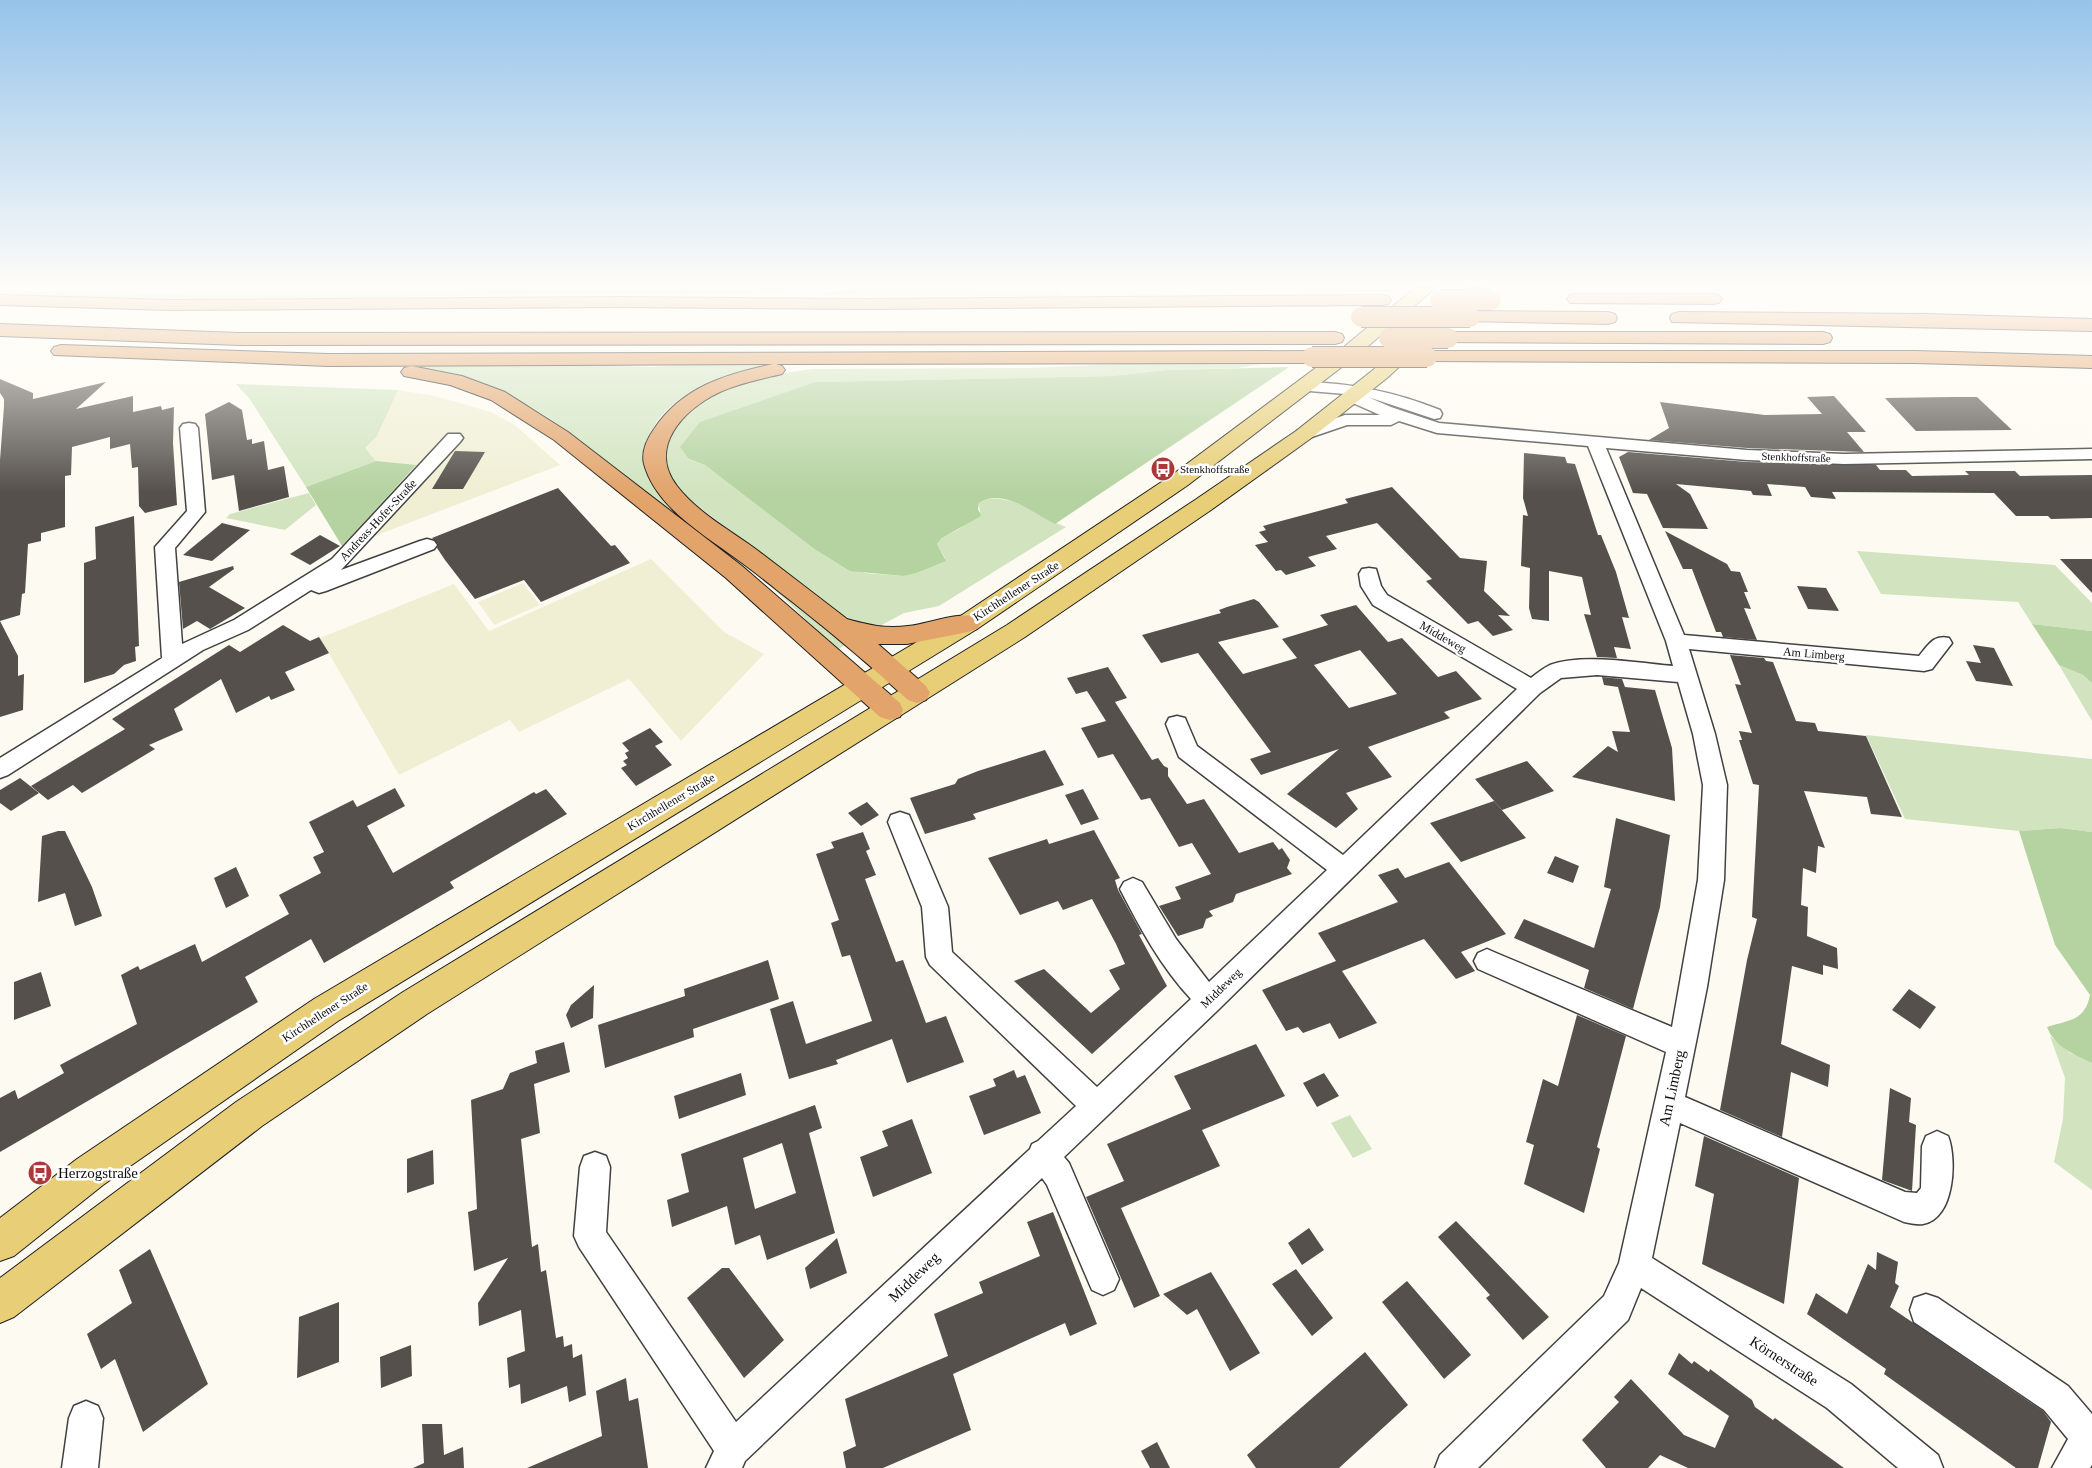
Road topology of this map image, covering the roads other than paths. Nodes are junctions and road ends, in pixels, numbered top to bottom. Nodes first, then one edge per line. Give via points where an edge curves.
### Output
1 (1346, 356) joint
2 (219, 357) edge
3 (1403, 357) edge
4 (930, 359) junction
5 (328, 360) junction
6 (2092, 362) edge
7 (1380, 374) junction
8 (1304, 387) junction
9 (1352, 391) junction
10 (1402, 400) junction
11 (189, 428) dead end
12 (1437, 428) junction
13 (1502, 433) junction
14 (1303, 435) junction
15 (454, 438) dead end
16 (1595, 442) junction
17 (2092, 454) edge
18 (427, 545) dead end
19 (1369, 574) dead end
20 (293, 593) junction
21 (968, 623) junction
22 (836, 624) junction
23 (1676, 641) junction
24 (1942, 643) dead end
25 (173, 661) junction
26 (891, 670) junction
27 (1686, 675) junction
28 (864, 686) junction
29 (1532, 688) junction
30 (917, 693) junction
31 (890, 710) junction
32 (1177, 724) dead end
33 (0, 769) edge
34 (900, 822) dead end
35 (1343, 868) junction
36 (1133, 889) dead end
37 (1487, 961) dead end
38 (1209, 1000) junction
39 (1682, 1045) junction
40 (1669, 1104) junction
41 (1096, 1105) junction
42 (1937, 1146) dead end
43 (1043, 1154) junction
44 (594, 1167) dead end
45 (0, 1242) edge
46 (1635, 1265) junction
47 (1103, 1278) dead end
48 (0, 1303) edge
49 (1926, 1310) dead end
50 (86, 1418) dead end
51 (2091, 1438) edge
52 (728, 1459) edge
53 (80, 1468) edge
54 (1453, 1468) edge
55 (1925, 1468) edge
56 (2070, 1468) edge

1 - 8 main road, Kirchhellener Straße
1 - 9 main road via 1339,377
2 - 5 highway
3 - 7 main road
4 - 5 highway
4 - 6 highway, bridge via 1915,358
4 - 22 highway via 903,364 798,366 743,377 692,399 674,415 658,438 654,450 655,464 662,479 682,503
5 - 28 highway via 455,380 516,405 561,436 734,572
7 - 9 main road
7 - 10 street, Stenkhoffstraße
8 - 9 street, Stenkhoffstraße
8 - 21 main road, Kirchhellener Straße via 1123,520
9 - 10 street, Stenkhoffstraße
9 - 12 street, Stenkhoffstraße via 1384,412
9 - 14 main road
10 - 13 street, Stenkhoffstraße via 1447,419
11 - 25 street via 196,512 164,547
12 - 13 street, Stenkhoffstraße
12 - 14 street via 1357,418
13 - 16 street, Stenkhoffstraße
14 - 30 main road via 1016,631
15 - 20 street, Andreas-Hofer-Straße via 339,563
16 - 17 street, Stenkhoffstraße via 1747,455 1844,459
16 - 23 street, Am Limberg
18 - 20 street, Andreas-Hofer-Straße via 325,585
19 - 29 street, Middeweg via 1371,586 1380,600
20 - 25 street, Andreas-Hofer-Straße via 241,625 196,645
21 - 22 highway via 890,638 863,635
21 - 26 main road, Kirchhellener Straße
22 - 26 highway
23 - 24 street, Am Limberg via 1924,664
23 - 27 street, Am Limberg
25 - 33 street, Andreas-Hofer-Straße
26 - 28 main road, Kirchhellener Straße
26 - 30 highway
27 - 29 street, Middeweg via 1597,668 1556,672
27 - 39 street, Am Limberg via 1704,734 1715,786 1711,880
28 - 31 highway
28 - 45 main road, Kirchhellener Straße via 326,1010 90,1172
29 - 35 street, Middeweg
30 - 31 main road
31 - 48 main road via 415,1003 249,1114
32 - 35 street via 1187,751
34 - 41 street via 935,907 939,957
35 - 38 street, Middeweg
36 - 38 street via 1164,946 1188,979
37 - 39 street
38 - 41 street, Middeweg
39 - 40 street, Am Limberg
40 - 42 street via 1904,1207 1923,1208 1931,1202 1936,1191
40 - 46 street, Am Limberg
41 - 43 street, Middeweg
43 - 47 street via 1058,1174
43 - 52 street, Middeweg
44 - 52 street, Middeweg via 590,1236
46 - 54 street, Am Limberg via 1616,1308
46 - 55 street, Körnerstraße via 1839,1396
49 - 51 street via 2056,1398
50 - 53 street
51 - 56 street

